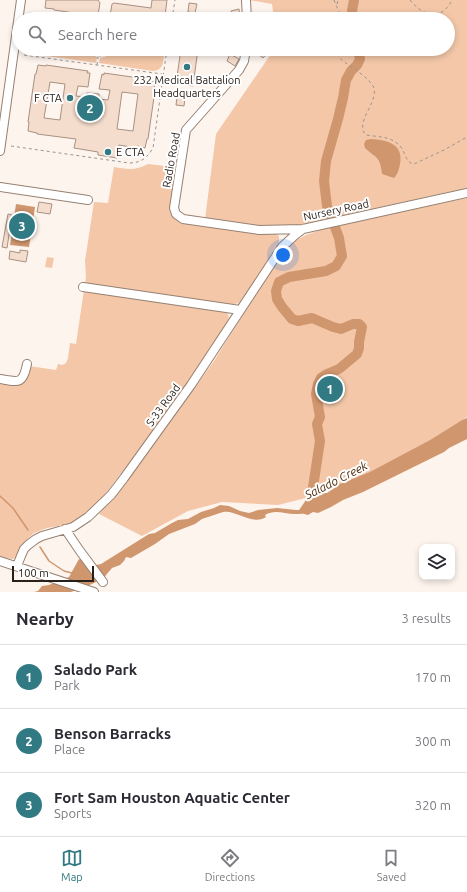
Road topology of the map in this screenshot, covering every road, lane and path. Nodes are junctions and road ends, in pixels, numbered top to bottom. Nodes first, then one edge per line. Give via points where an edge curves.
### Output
1 (21, 0) edge
2 (174, 0) edge
3 (246, 0) edge
4 (334, 0) edge
5 (338, 0) edge
6 (410, 0) edge
7 (452, 0) edge
8 (336, 4) junction
9 (19, 12) edge
10 (173, 12) edge
11 (247, 12) edge
12 (339, 12) edge
13 (423, 12) edge
14 (442, 12) edge
15 (12, 46) edge
16 (31, 56) edge
17 (98, 56) joint
18 (103, 56) edge
19 (167, 56) edge
20 (245, 56) edge
21 (338, 56) edge
22 (97, 65) junction
23 (164, 75) junction
24 (4, 86) edge
25 (467, 137) edge
26 (11, 146) dead end
27 (0, 151) edge
28 (0, 187) edge
29 (467, 193) edge
30 (88, 200) dead end
31 (183, 219) joint
32 (303, 229) junction
33 (83, 287) dead end
34 (240, 310) junction
35 (26, 364) dead end
36 (0, 379) edge
37 (65, 529) junction
38 (0, 561) edge
39 (17, 566) junction
40 (103, 582) dead end
41 (94, 592) edge

1 - 9 street
2 - 10 path
3 - 11 street
4 - 8 path
5 - 8 path
6 - 13 path
7 - 14 path via 447,9
8 - 12 path
15 - 24 street
16 - 22 path
17 - 18 path
17 - 22 path
19 - 23 path
20 - 31 street, Radio Road via 239,70 186,130 174,208 176,214
21 - 25 path via 356,69 374,91 362,126 366,136 383,137 395,142 403,149 407,160 414,164
22 - 23 path
23 - 26 path via 153,148 140,162 129,163
24 - 27 street
28 - 30 street
29 - 32 street, Nursery Road
31 - 32 street, Nursery Road via 259,230
32 - 34 street, S-33 Road via 282,247
33 - 34 street
34 - 37 street, S-33 Road via 191,385 111,495 88,517
35 - 36 street via 20,380
37 - 39 street, S-33 Road via 42,536 28,545
37 - 40 street
38 - 39 street
39 - 41 street

